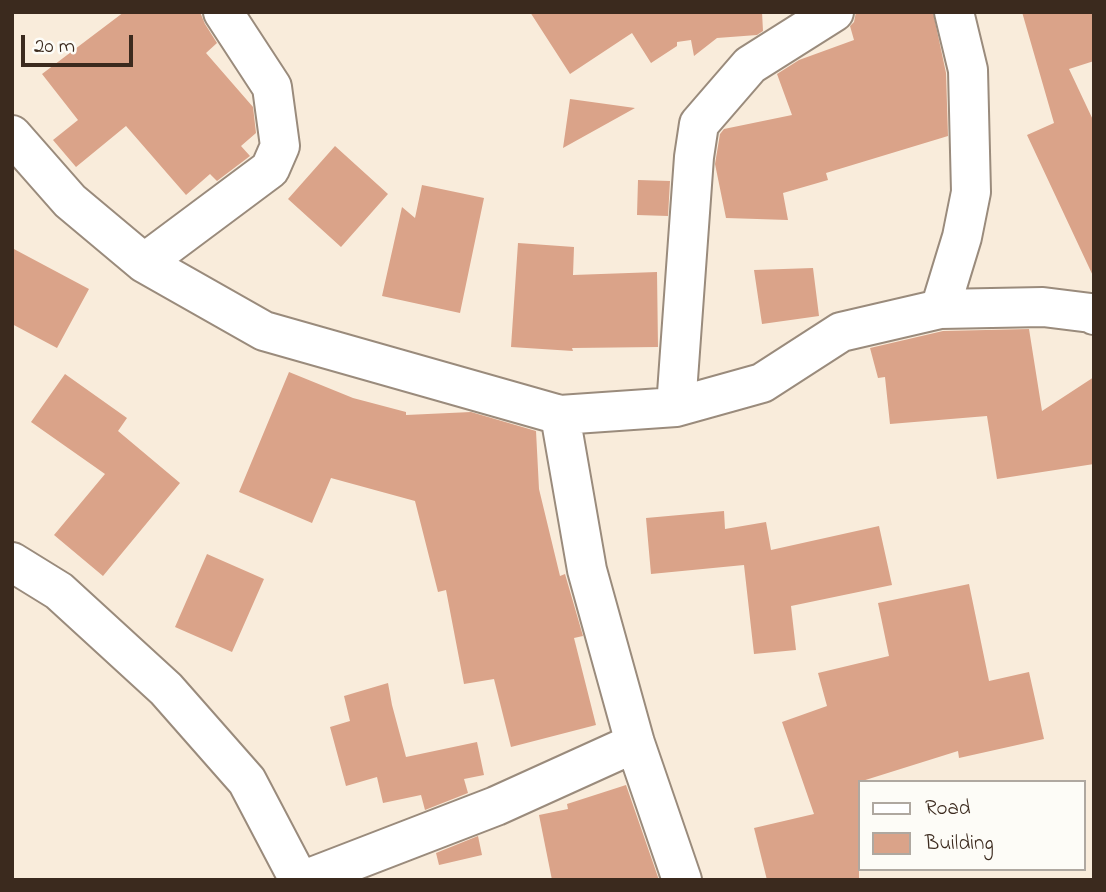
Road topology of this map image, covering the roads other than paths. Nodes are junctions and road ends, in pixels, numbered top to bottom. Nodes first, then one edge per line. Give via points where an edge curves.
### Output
1 (223, 12) edge
2 (834, 12) edge
3 (954, 12) edge
4 (12, 135) edge
5 (144, 263) junction
6 (940, 309) junction
7 (1094, 315) edge
8 (676, 407) junction
9 (560, 415) junction
10 (12, 562) edge
11 (635, 743) junction
12 (301, 880) edge
13 (682, 880) edge

1 - 5 street via 272,87 280,146 270,169
2 - 8 street via 750,65 699,124
3 - 6 street via 968,70 971,192
4 - 5 street via 70,201
5 - 9 street via 264,331
6 - 7 street via 1043,307
6 - 8 street via 841,332 762,383
8 - 9 street
9 - 11 street via 587,570
10 - 12 street via 59,591 166,689 247,780
11 - 12 street via 496,806
11 - 13 street

